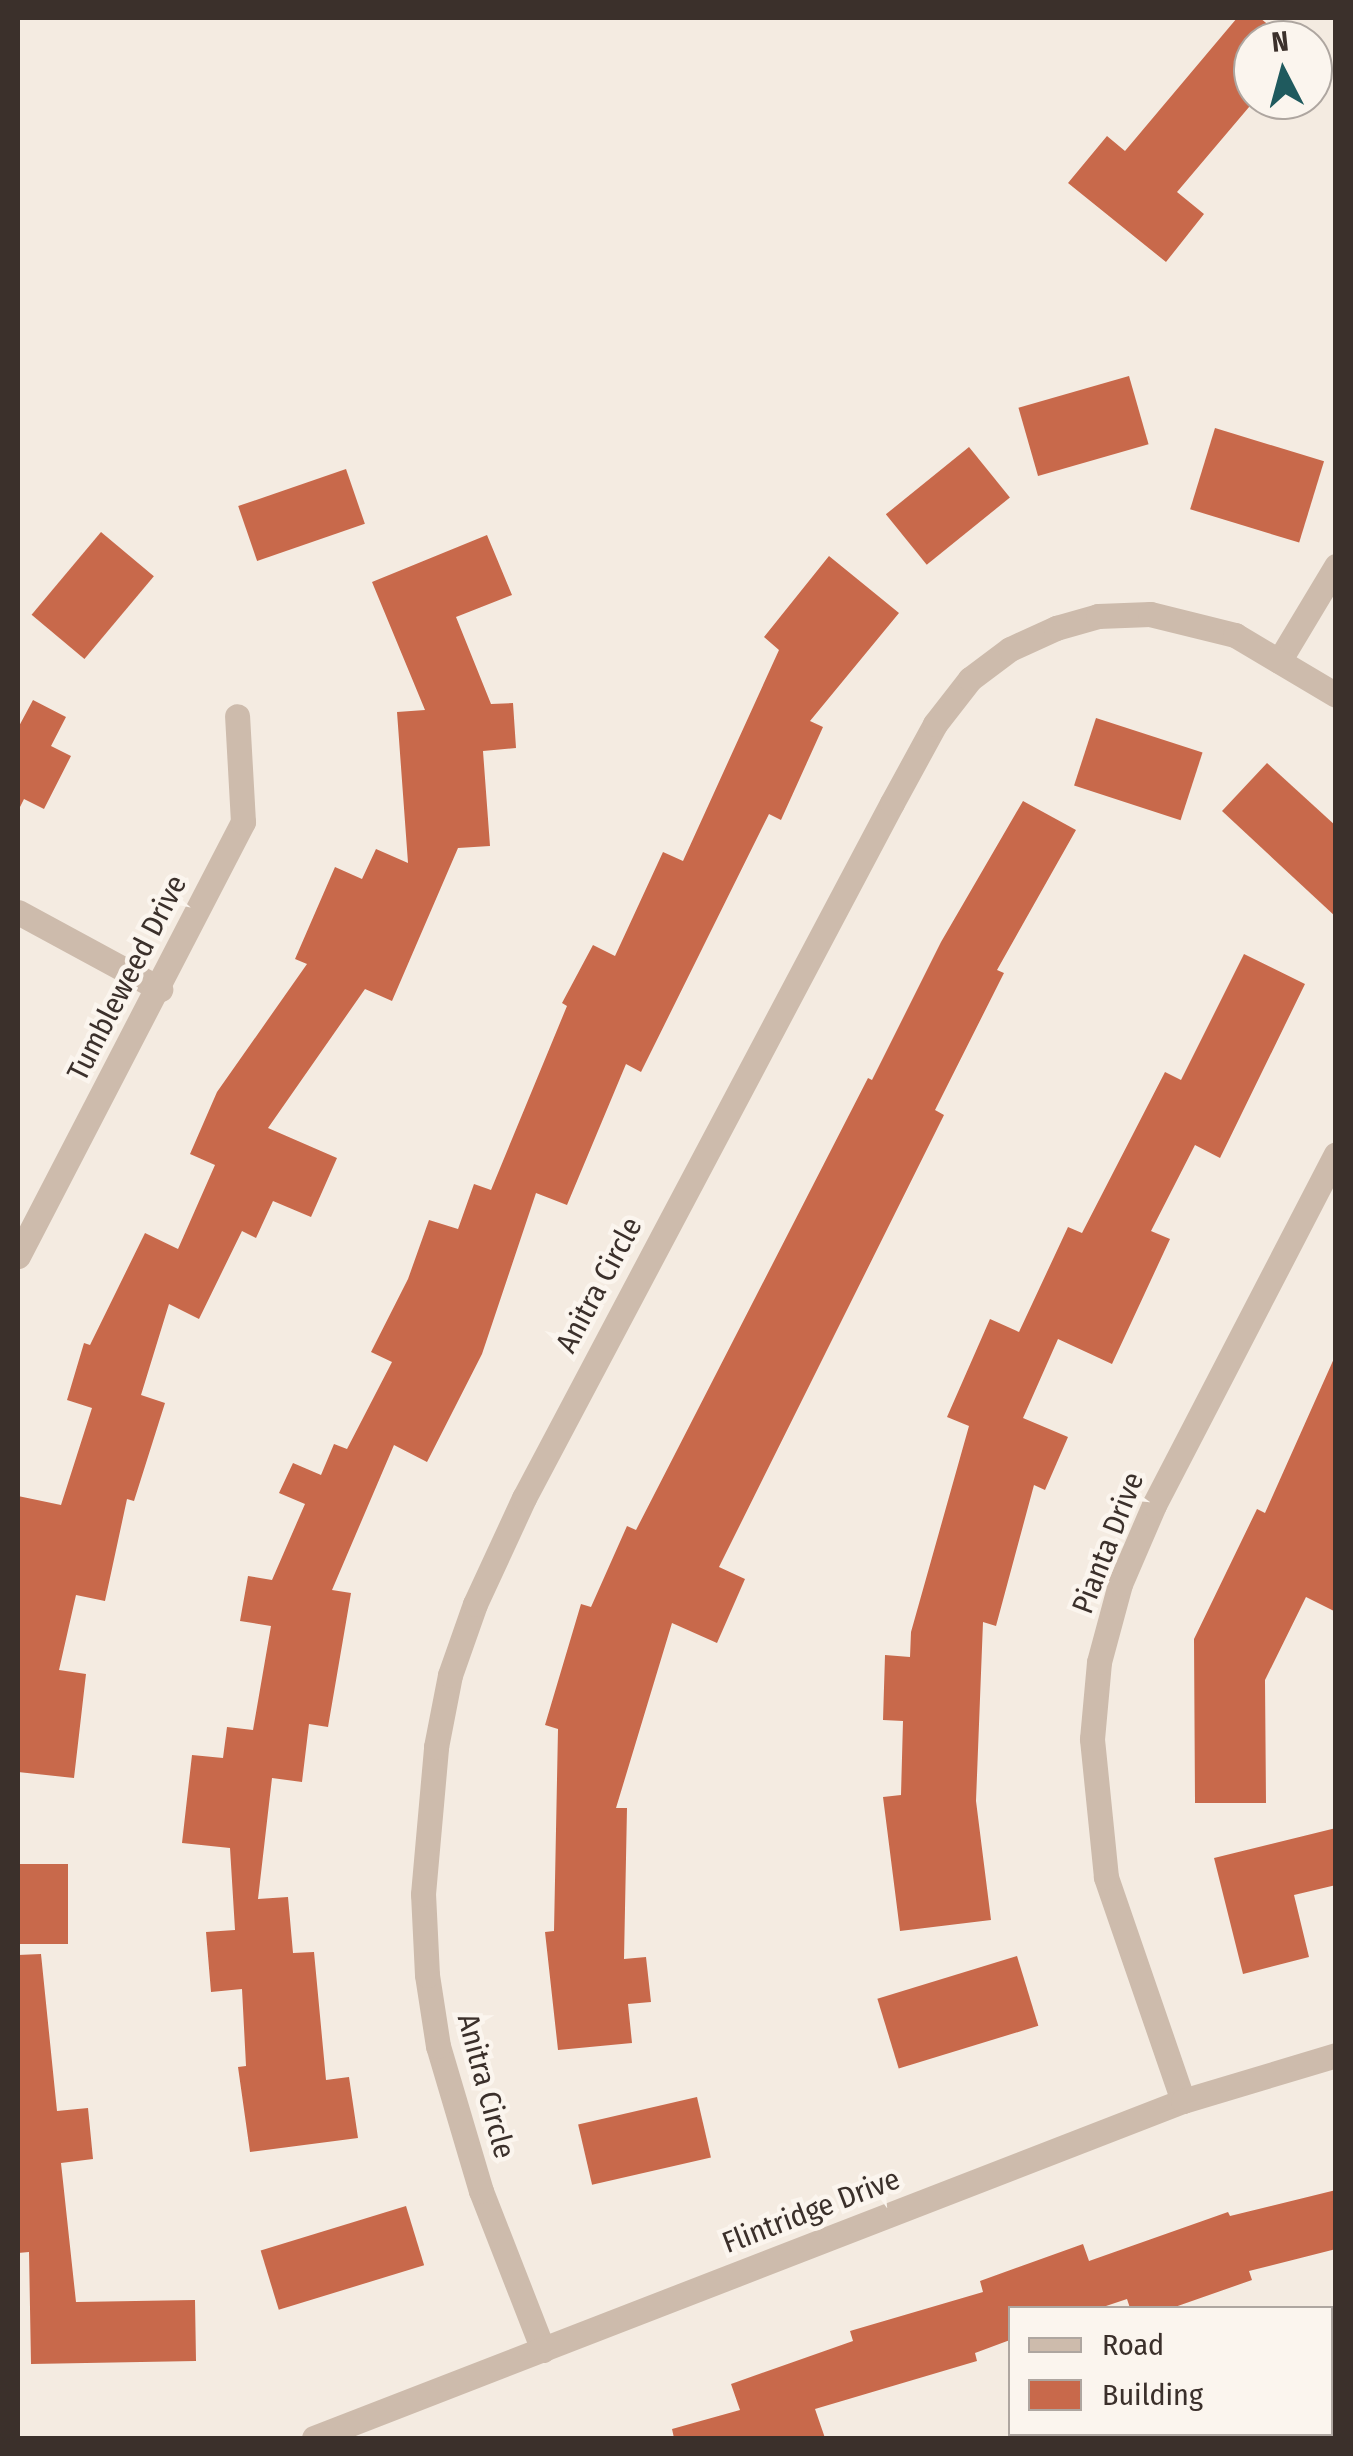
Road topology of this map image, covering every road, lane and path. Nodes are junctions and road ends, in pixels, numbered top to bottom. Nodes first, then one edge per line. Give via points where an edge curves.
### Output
1 (1336, 566) edge
2 (1279, 661) junction
3 (1336, 695) edge
4 (236, 716) dead end
5 (18, 912) edge
6 (160, 989) junction
7 (1336, 1154) edge
8 (18, 1256) edge
9 (1336, 2055) edge
10 (1184, 2102) junction
11 (543, 2350) junction
12 (314, 2438) edge

1 - 2 street
2 - 3 street, Anitra Circle
2 - 11 street, Anitra Circle via 1235,635 1190,620 1098,616 1010,649 970,679 936,724 883,820 524,1498 475,1604 450,1675 436,1747 423,1894 427,1975 458,2120
4 - 6 street, Tumbleweed Drive via 243,822
5 - 6 street
6 - 8 street, Tumbleweed Drive
7 - 10 street, Pianta Drive via 1154,1505 1120,1584 1099,1662 1092,1738 1106,1877
9 - 10 street, Flintridge Drive
10 - 11 street, Flintridge Drive
11 - 12 street, Flintridge Drive

